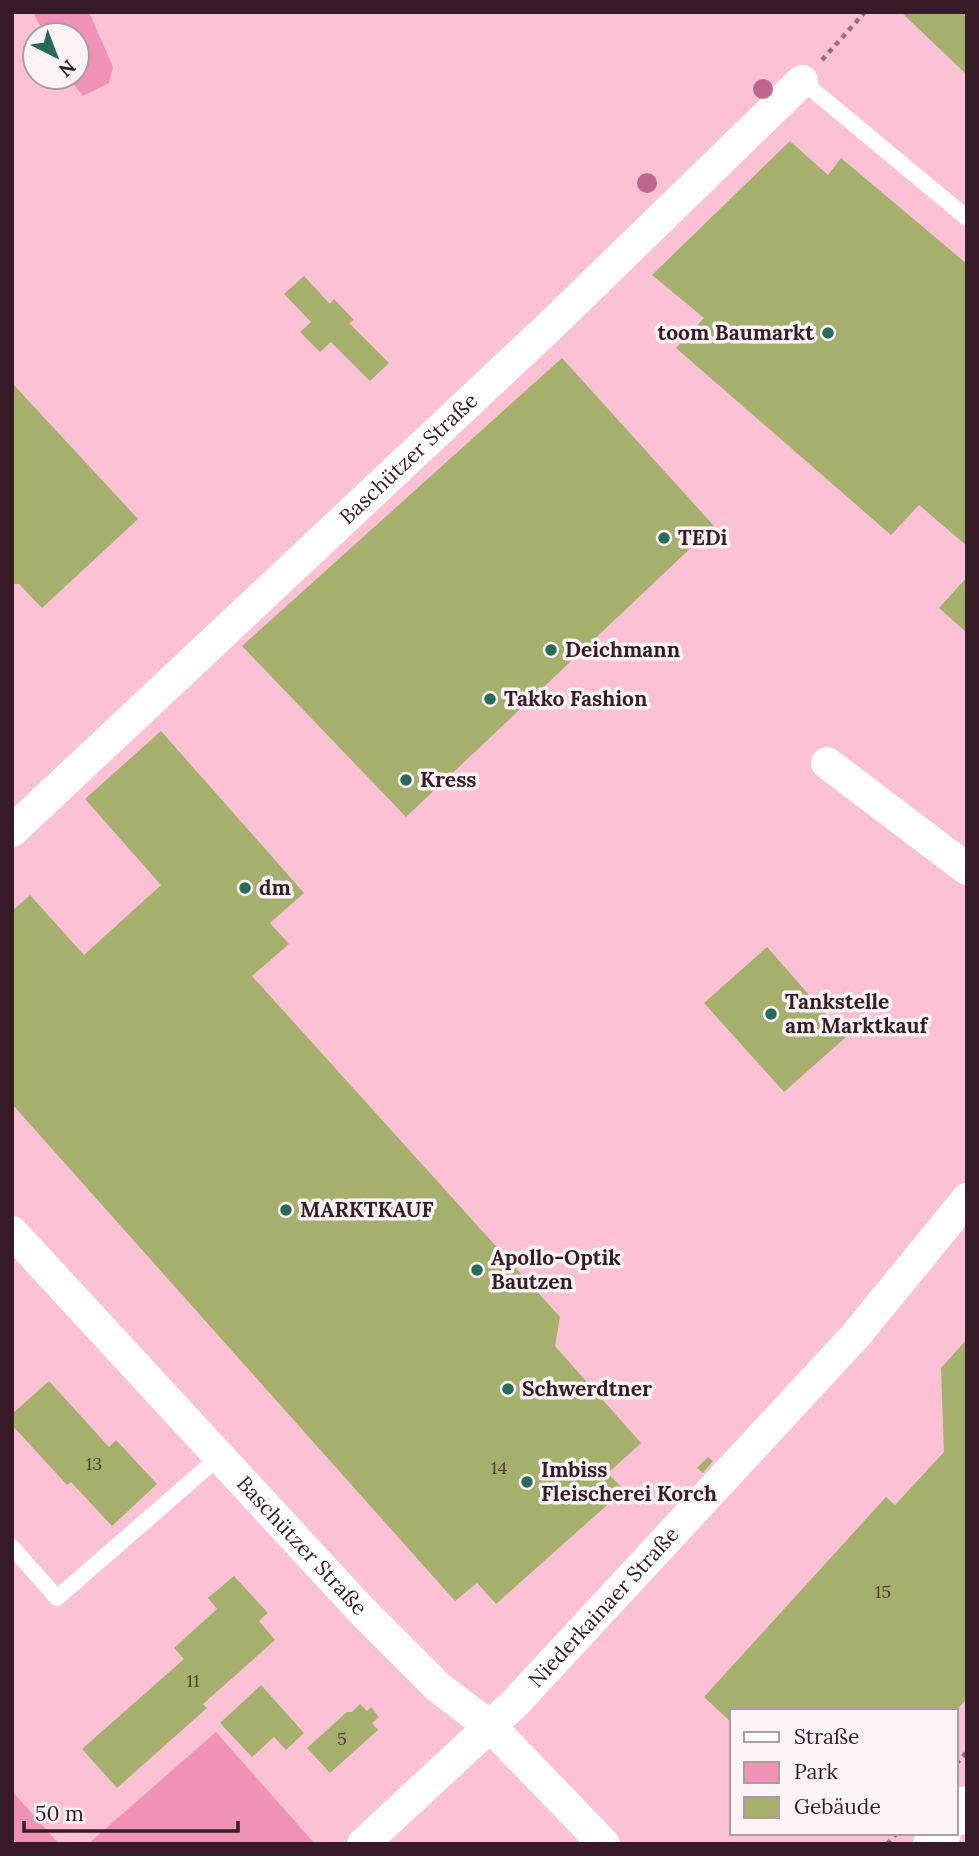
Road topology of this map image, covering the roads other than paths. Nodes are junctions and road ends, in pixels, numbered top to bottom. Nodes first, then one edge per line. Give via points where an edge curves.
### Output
1 (802, 81) joint
2 (967, 218) edge
3 (827, 763) dead end
4 (12, 831) edge
5 (967, 869) edge
6 (967, 1199) edge
7 (12, 1232) edge
8 (220, 1456) junction
9 (12, 1547) edge
10 (492, 1728) junction
11 (366, 1843) edge
12 (604, 1844) edge

1 - 2 lane
1 - 4 street, Baschützer Straße via 530,345
3 - 5 street
6 - 10 street, Niederkainaer Straße via 856,1335
7 - 8 street, Baschützer Straße
8 - 9 lane via 57,1598
8 - 10 street, Baschützer Straße via 438,1687
10 - 11 street, Niederkainaer Straße
10 - 12 street, Baschützer Straße

